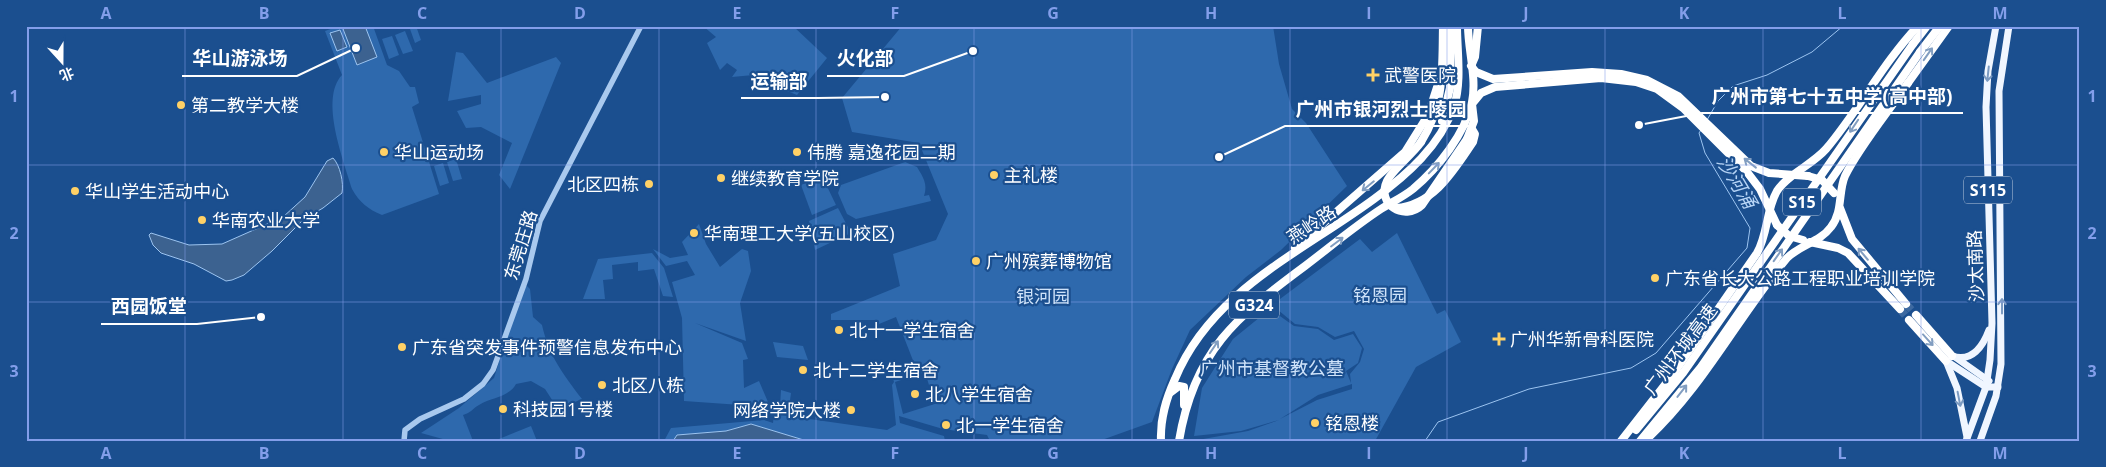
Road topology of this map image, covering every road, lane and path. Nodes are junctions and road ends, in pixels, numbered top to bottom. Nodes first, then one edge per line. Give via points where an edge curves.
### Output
1 (641, 26) edge
2 (1443, 26) edge
3 (1450, 26) edge
4 (1458, 26) edge
5 (1468, 26) edge
6 (1478, 26) edge
7 (1918, 26) edge
8 (1926, 26) edge
9 (1940, 26) edge
10 (1949, 26) edge
11 (1996, 26) edge
12 (2009, 26) edge
13 (1471, 66) junction
14 (1441, 75) junction
15 (1561, 78) junction
16 (1472, 104) junction
17 (1472, 129) junction
18 (1438, 134) junction
19 (1813, 162) junction
20 (1769, 173) junction
21 (1793, 177) junction
22 (1760, 189) junction
23 (1838, 194) junction
24 (1774, 199) junction
25 (1839, 206) junction
26 (1382, 208) junction
27 (1770, 212) junction
28 (1837, 215) junction
29 (1777, 225) junction
30 (1846, 229) junction
31 (1766, 231) junction
32 (1826, 233) junction
33 (1812, 242) junction
34 (1803, 244) junction
35 (1827, 246) junction
36 (1272, 267) junction
37 (1912, 318) tunnel mouth
38 (1992, 323) junction
39 (1990, 354) junction
40 (2001, 355) junction
41 (1949, 358) junction
42 (1986, 384) junction
43 (1998, 387) junction
44 (1169, 394) junction
45 (1184, 412) junction
46 (1967, 440) edge
47 (404, 441) edge
48 (1158, 441) edge
49 (1179, 441) edge
50 (1621, 441) edge
51 (1626, 441) edge
52 (1640, 441) edge
53 (1646, 441) edge
54 (1980, 441) edge

1 - 47 street, 东莞庄路 via 544,212 526,278 494,370 464,399 412,423 405,430
2 - 14 highway
3 - 18 highway via 1448,99
4 - 18 highway, 燕岭路 / G324 via 1456,95 1448,119
5 - 13 highway, 燕岭路 / G324
6 - 13 highway
7 - 19 highway
8 -> 51 highway, 广州环城高速 / S15, bridge via 1692,361
52 -> 9 highway, 广州环城高速 / S15, bridge via 1700,367
23 -> 10 highway, bridge via 1856,158
11 -> 38 main road, 沙太南路 / S115 via 1986,107
40 -> 12 main road, 沙太南路 / S115 via 2000,73
13 - 15 highway via 1476,72 1493,79
13 - 16 highway, 燕岭路 / G324
14 - 17 highway, bridge via 1438,106 1421,142 1386,183 1388,203 1400,212 1412,212 1422,205
14 -> 36 highway via 1428,115 1405,152
15 - 16 highway via 1495,88 1481,93
20 -> 15 highway via 1751,166 1703,119 1664,87 1621,74 1592,72
15 - 22 highway via 1615,79 1657,89 1683,108
16 - 17 highway
26 -> 16 highway, 燕岭路 / G324 via 1413,189 1438,164 1454,142
17 - 26 highway via 1475,134 1473,142 1436,191 1412,206
18 - 36 highway, 燕岭路 / G324 via 1403,178
19 - 20 highway via 1794,171
19 - 21 highway
20 - 21 highway
21 - 23 highway, bridge via 1808,176 1825,182
21 - 24 highway via 1780,188
22 - 27 highway
22 - 31 highway via 1767,214
23 - 25 highway
23 - 28 highway
23 - 30 highway
24 - 27 highway
24 - 29 highway
25 - 28 highway
25 - 30 highway
45 -> 26 highway, 燕岭路 / G324 via 1205,360 1234,322
27 - 29 highway
27 - 31 highway
28 - 32 highway
29 - 34 highway, bridge
35 -> 30 highway via 1848,253 1903,306
31 - 50 highway via 1746,268
32 - 33 highway
32 - 34 highway
33 - 34 highway
33 - 35 highway
34 - 35 highway
34 - 53 highway via 1784,261 1698,383
36 - 44 highway, 燕岭路 / G324 via 1232,299 1200,333 1182,360
37 - 41 highway
38 - 39 main road, 沙太南路 / S115
38 - 41 main road via 1979,350 1967,357
39 - 40 main road
39 - 42 main road, 沙太南路 / S115
40 - 43 main road, 沙太南路
41 - 42 main road
41 -> 46 main road
42 - 43 main road
42 - 46 main road, 沙太南路 / S115
43 - 54 main road, 沙太南路
44 - 45 highway via 1178,386 1184,387
44 - 48 highway, 燕岭路 / G324
45 - 49 highway, 燕岭路 / G324

